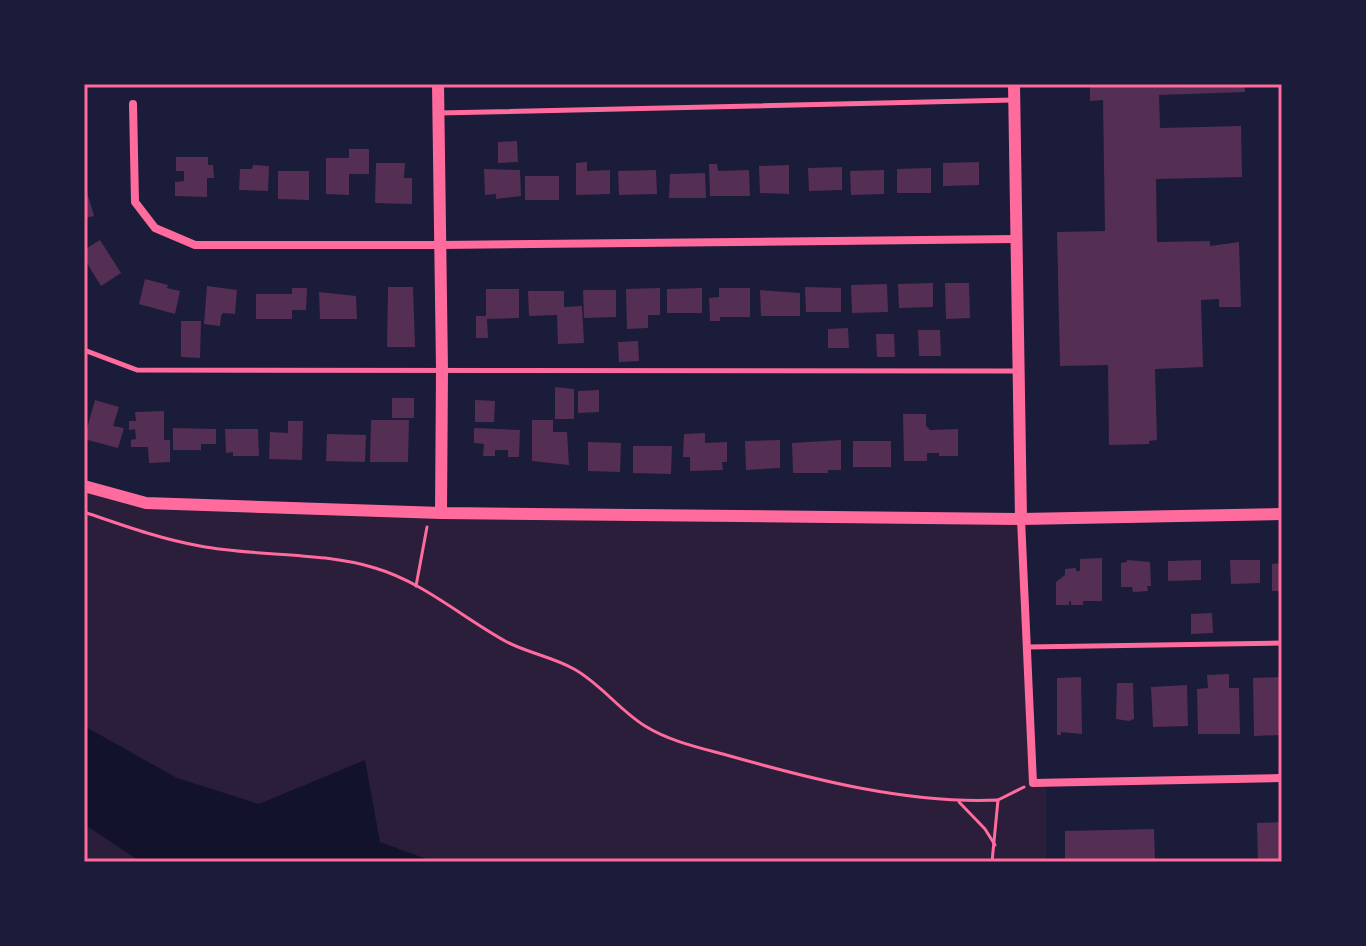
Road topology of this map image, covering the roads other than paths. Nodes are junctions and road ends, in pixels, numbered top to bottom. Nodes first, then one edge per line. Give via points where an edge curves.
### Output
1 (438, 84) edge
2 (1014, 84) edge
3 (1014, 100) junction
4 (133, 104) dead end
5 (438, 113) junction
6 (1017, 239) junction
7 (441, 245) junction
8 (84, 350) edge
9 (442, 370) junction
10 (1019, 371) junction
11 (84, 486) edge
12 (434, 513) junction
13 (1282, 514) edge
14 (1021, 519) junction
15 (1282, 643) edge
16 (1027, 647) junction
17 (1282, 778) edge

1 - 5 street
2 - 3 street
3 - 5 lane
3 - 6 street
4 - 7 street via 135,202 155,228 195,245
5 - 7 street
6 - 7 street
6 - 10 street
7 - 9 street
8 - 9 lane via 137,370
9 - 10 lane
9 - 12 street
10 - 14 street
11 - 12 street via 146,503
12 - 14 street
13 - 14 street
14 - 16 street
15 - 16 lane
16 - 17 street via 1033,783

